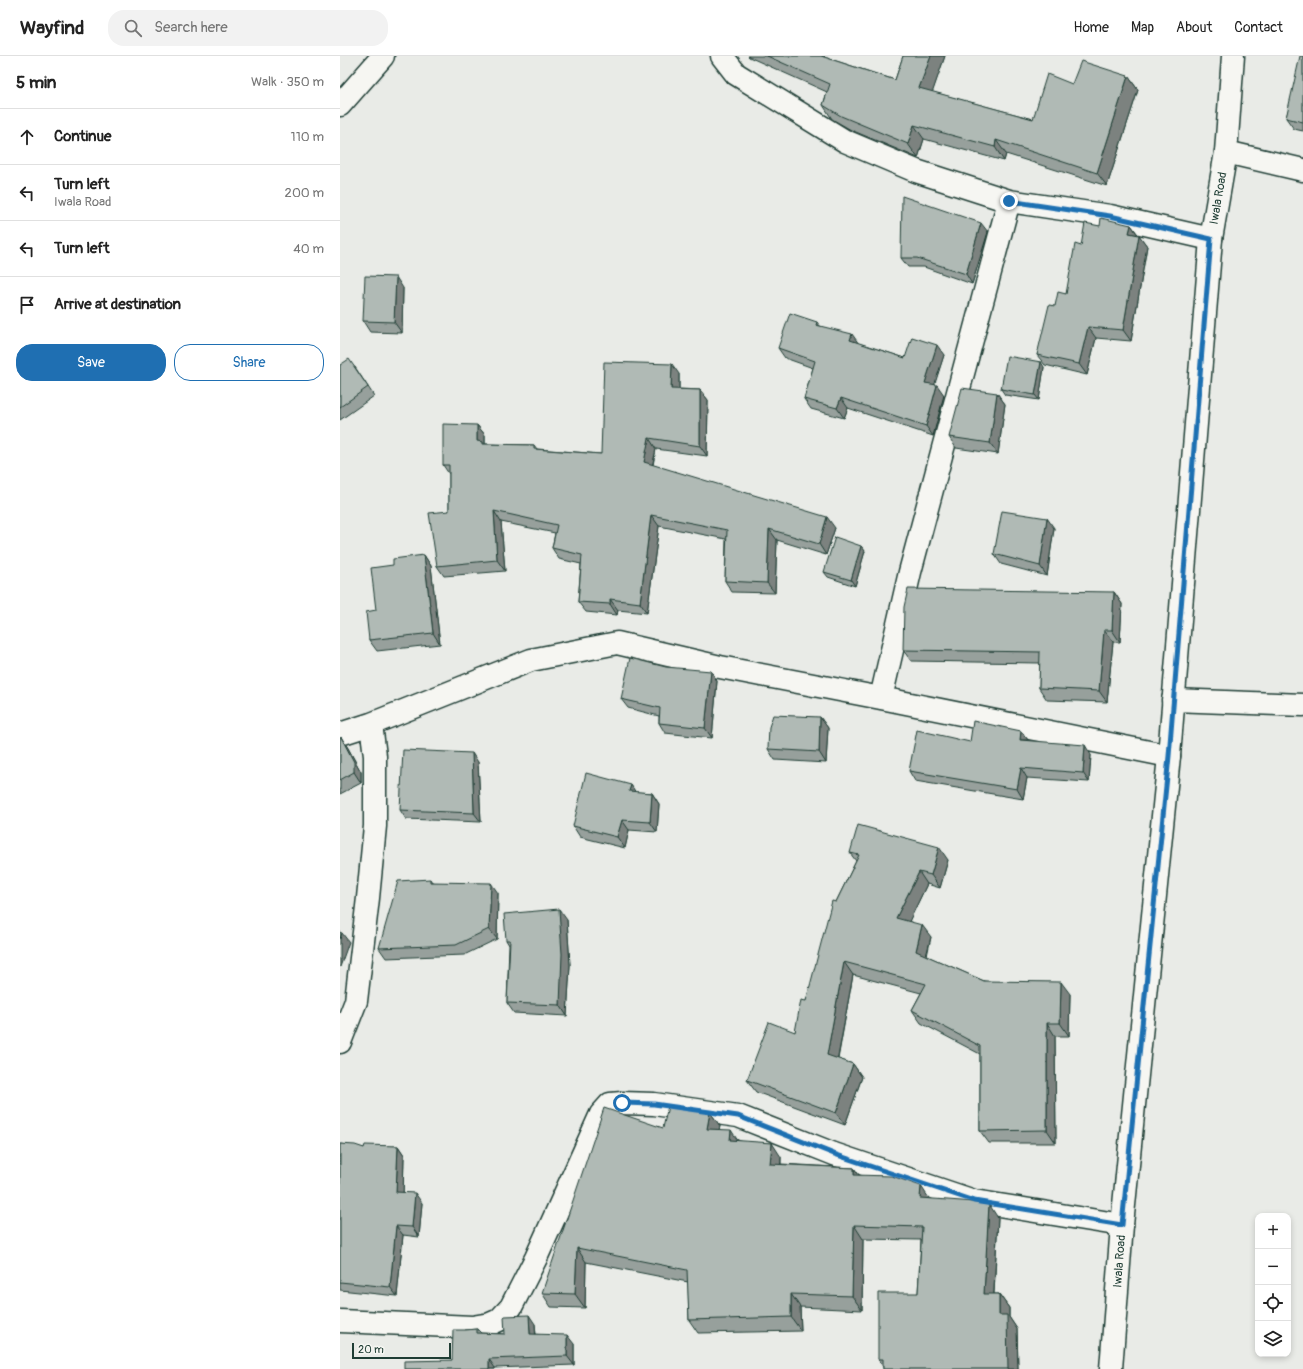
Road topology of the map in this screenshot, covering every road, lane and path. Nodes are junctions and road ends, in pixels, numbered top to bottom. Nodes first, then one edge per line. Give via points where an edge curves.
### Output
1 (384, 56) edge
2 (722, 56) edge
3 (1233, 56) edge
4 (340, 105) edge
5 (1226, 152) junction
6 (1303, 170) edge
7 (1009, 201) junction
8 (1211, 239) junction
9 (881, 698) junction
10 (1174, 700) junction
11 (1303, 705) edge
12 (371, 724) junction
13 (340, 734) edge
14 (1169, 756) junction
15 (340, 1042) edge
16 (1122, 1225) junction
17 (340, 1321) edge
18 (1110, 1369) edge

1 - 4 street
2 - 7 street via 736,74 845,142 916,171
3 - 5 street, Iwala Road
5 - 6 street
5 - 8 street, Iwala Road
7 - 8 street via 1110,216
7 - 9 street via 910,572
8 - 10 street, Iwala Road
9 - 12 street via 720,667 617,643 531,660
9 - 14 street
10 - 11 street
10 - 14 street, Iwala Road
12 - 13 street
12 - 15 street via 375,756 375,826 368,898 356,1001
14 - 16 street, Iwala Road
16 - 17 street via 974,1201 834,1154 738,1116 654,1104 610,1104 601,1114 512,1307 499,1320 472,1327
16 - 18 street, Iwala Road

